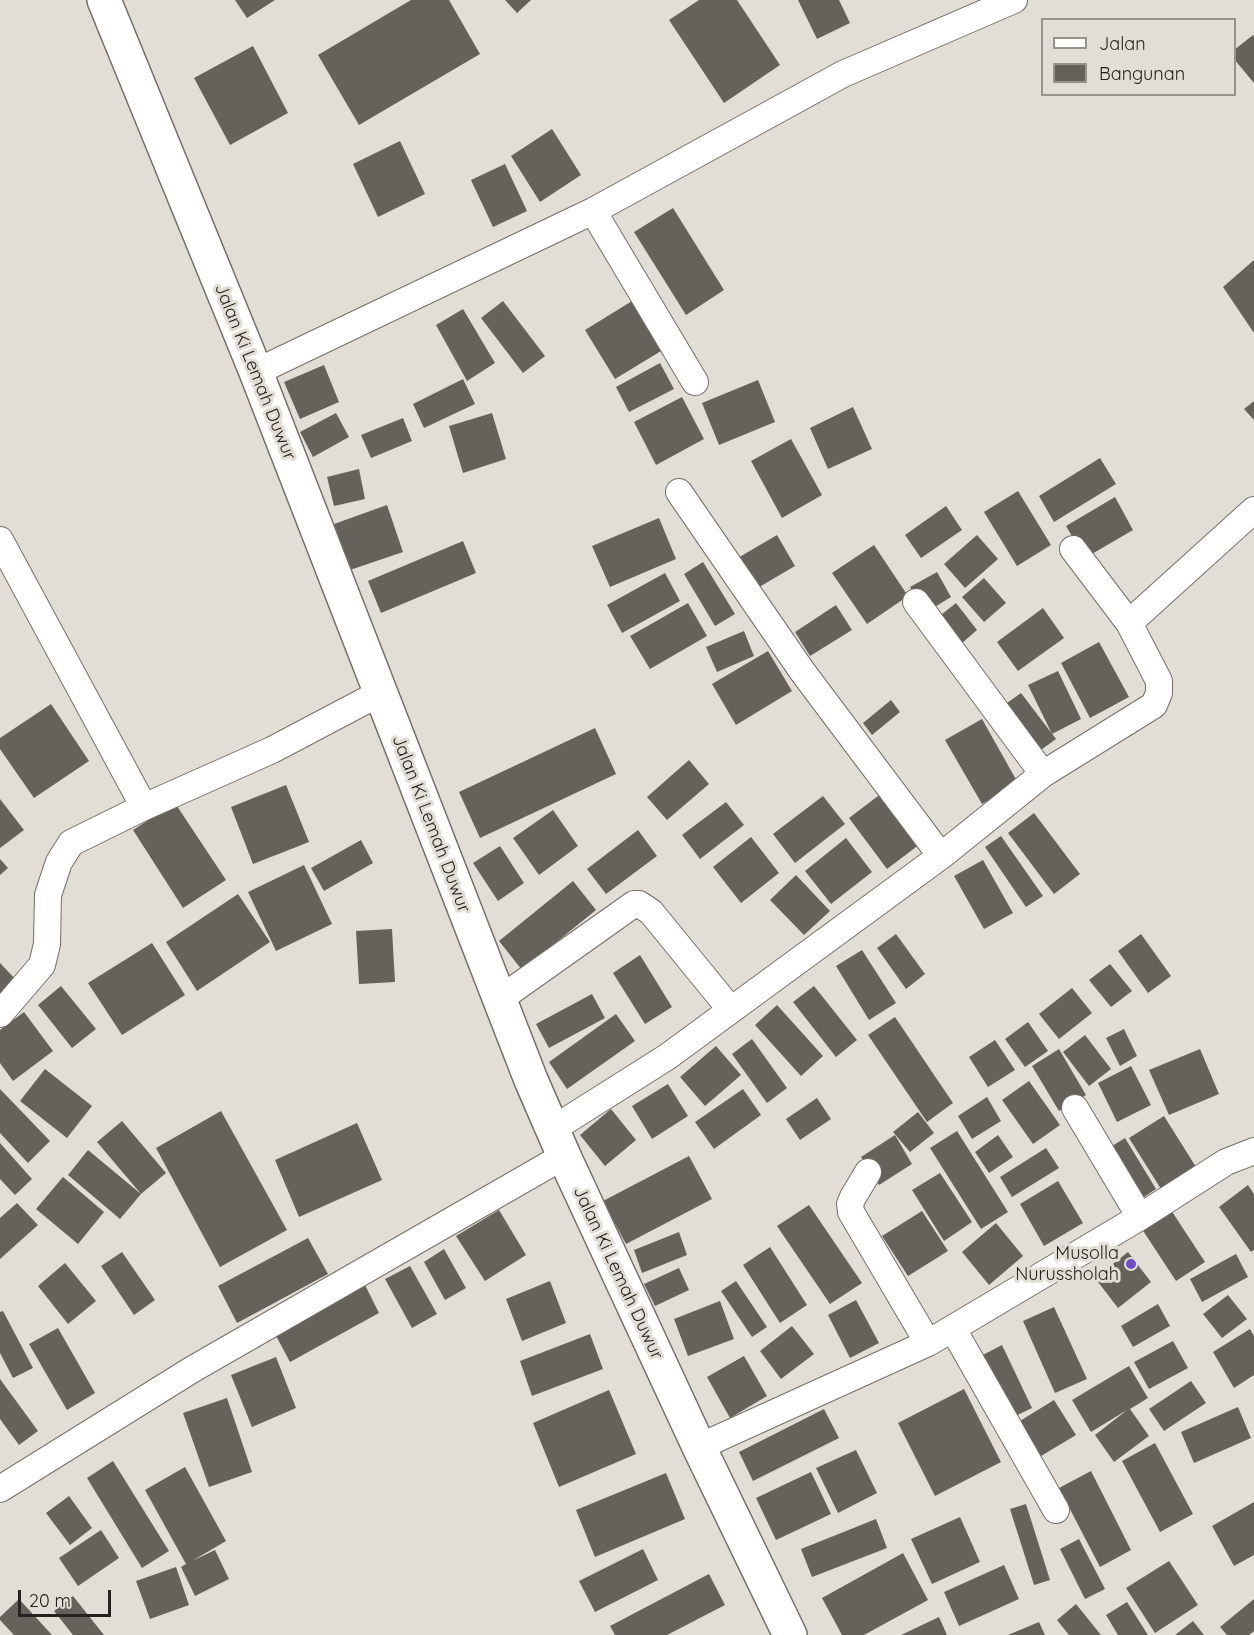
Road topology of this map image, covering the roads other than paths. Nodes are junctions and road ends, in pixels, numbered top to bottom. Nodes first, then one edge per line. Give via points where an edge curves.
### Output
1 (104, 0) edge
2 (1014, 0) edge
3 (593, 211) junction
4 (256, 372) junction
5 (695, 382) dead end
6 (679, 492) dead end
7 (1254, 510) edge
8 (0, 540) edge
9 (1073, 549) dead end
10 (8, 574) edge
11 (916, 602) dead end
12 (1129, 623) junction
13 (380, 693) junction
14 (1043, 774) junction
15 (144, 807) junction
16 (941, 856) junction
17 (500, 999) junction
18 (731, 1010) junction
19 (0, 1014) edge
20 (1075, 1108) dead end
21 (558, 1143) junction
22 (1254, 1151) edge
23 (868, 1172) dead end
24 (1140, 1217) junction
25 (953, 1329) junction
26 (927, 1343) junction
27 (699, 1447) junction
28 (0, 1489) edge
29 (1056, 1510) dead end
30 (790, 1635) edge

1 - 4 main road, Jalan Ki Lemah Duwur
2 - 3 street via 843,74
3 - 4 street
3 - 5 street
4 - 13 main road, Jalan Ki Lemah Duwur
6 - 16 street via 802,671
7 - 12 street
8 - 10 street
9 - 12 street
10 - 15 street
11 - 14 street
12 - 14 street via 1159,681 1157,700
13 - 15 street via 272,750
13 - 17 main road, Jalan Ki Lemah Duwur
14 - 16 street
15 - 19 street via 71,843 59,862 48,895 47,944 42,965
16 - 18 street
17 - 18 street via 639,904 651,912
17 - 21 main road, Jalan Ki Lemah Duwur
18 - 21 street
20 - 24 street
21 - 27 main road, Jalan Ki Lemah Duwur
21 - 28 street
22 - 24 street via 1226,1162
23 - 26 street via 850,1204 851,1212
24 - 25 street
25 - 26 street
25 - 29 street
26 - 27 street
27 - 30 main road, Jalan Ki Lemah Duwur

